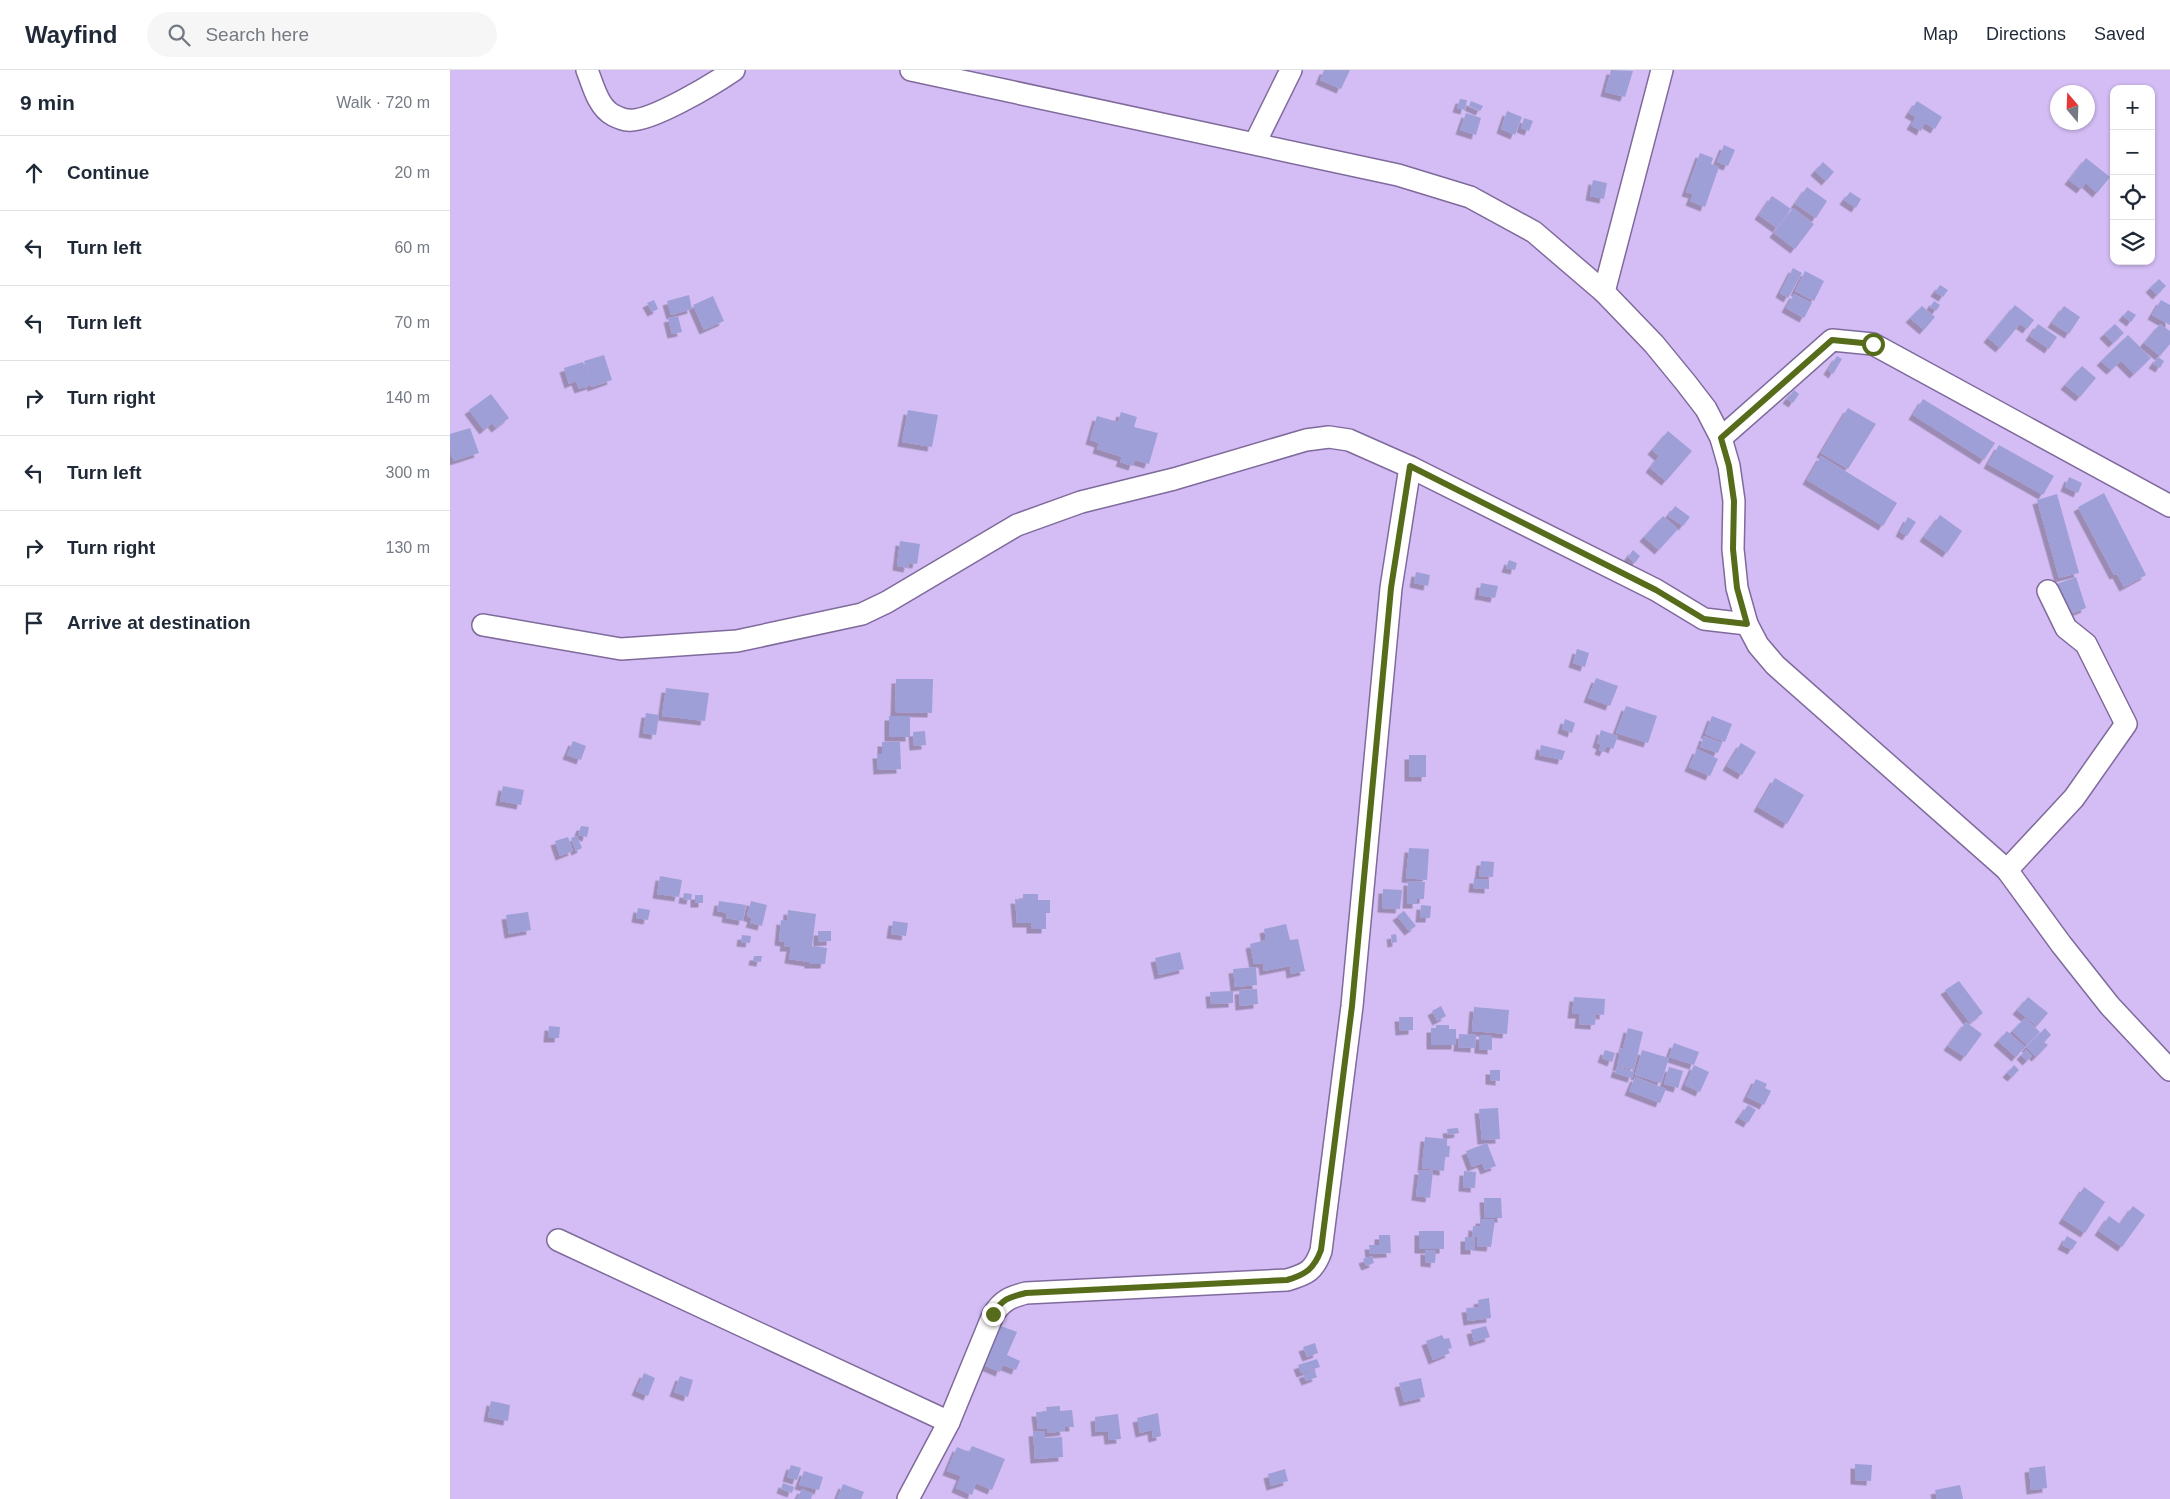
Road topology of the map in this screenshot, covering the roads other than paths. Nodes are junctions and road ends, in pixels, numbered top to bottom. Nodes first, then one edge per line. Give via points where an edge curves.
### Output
1 (587, 70) edge
2 (734, 70) edge
3 (911, 70) edge
4 (1291, 70) edge
5 (1662, 70) edge
6 (1255, 143) junction
7 (1604, 292) junction
8 (1721, 438) junction
9 (1410, 466) junction
10 (2170, 506) edge
11 (2048, 591) dead end
12 (1747, 624) junction
13 (483, 625) dead end
14 (2007, 870) junction
15 (2170, 1070) edge
16 (558, 1240) dead end
17 (950, 1422) junction
18 (908, 1499) edge

1 - 2 street via 601,103 612,115 629,121 654,114 692,96
3 - 6 street
4 - 6 street
5 - 7 street
6 - 7 street via 1398,175 1470,197 1534,232
7 - 8 street via 1686,382 1706,409
8 - 10 street via 1832,340 1873,344
8 - 12 street via 1734,501 1733,549 1737,588
9 - 12 street via 1656,590 1704,619
9 - 13 street via 1349,440 1328,437 1306,440 1072,505 1017,525 862,614 737,641 621,649
9 - 17 street via 1391,588 1352,1006 1321,1250 1316,1264 1304,1275 1287,1280 1012,1296 993,1314
11 - 14 street via 2066,628 2086,644 2126,724 2074,798
12 - 14 street via 1758,645 1775,665
14 - 15 street via 2110,1006
16 - 17 street
17 - 18 street

